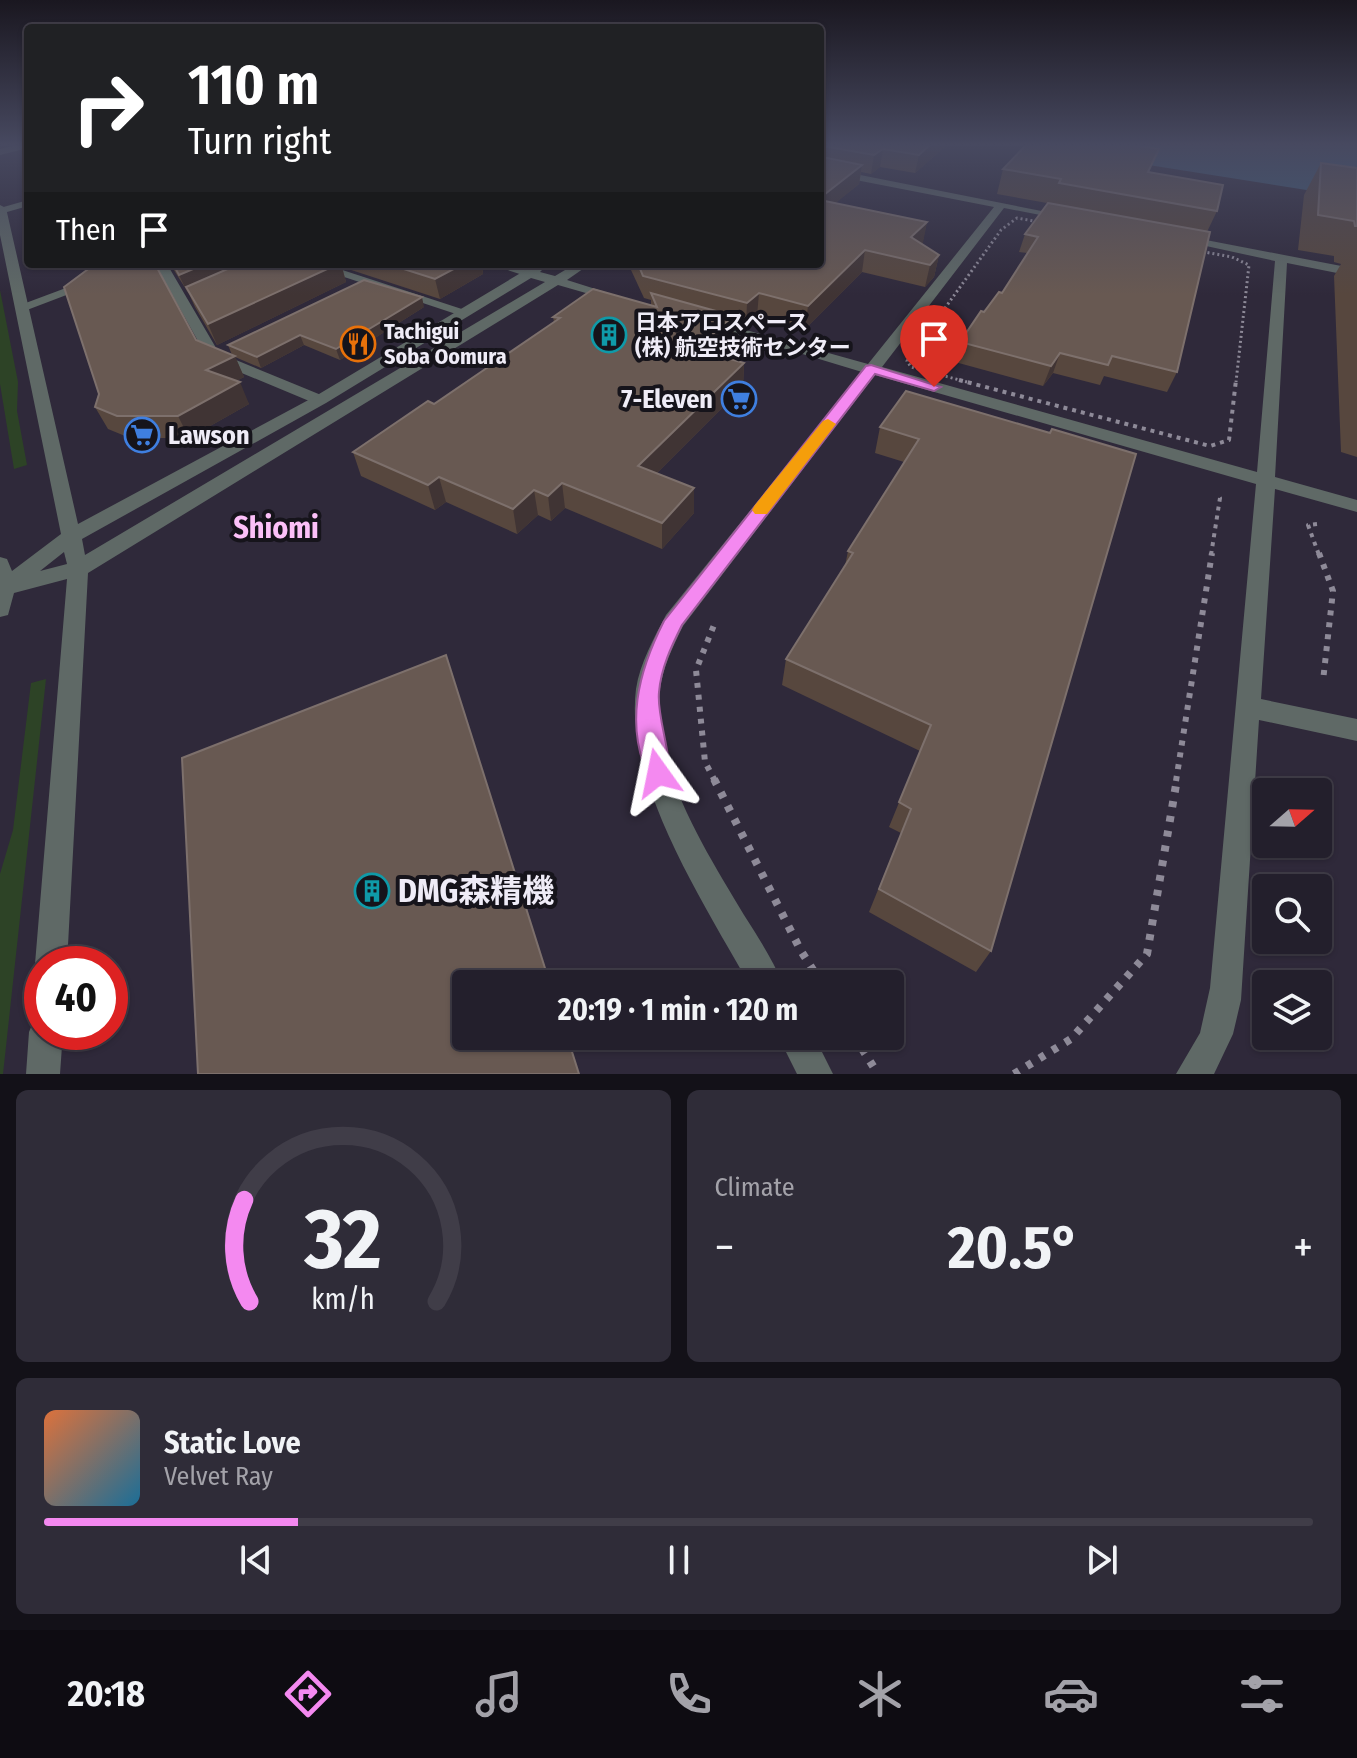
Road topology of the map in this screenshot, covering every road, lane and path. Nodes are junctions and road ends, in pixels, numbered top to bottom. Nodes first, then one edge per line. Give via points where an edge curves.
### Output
1 (950, 195) edge
2 (24, 204) edge
3 (1001, 205) junction
4 (0, 209) edge
5 (1078, 220) edge
6 (1172, 237) edge
7 (1281, 258) junction
8 (1249, 265) joint
9 (131, 268) edge
10 (164, 268) edge
11 (320, 268) edge
12 (510, 268) edge
13 (538, 268) edge
14 (578, 268) edge
15 (529, 273) junction
16 (1357, 273) edge
17 (557, 281) junction
18 (631, 302) edge
19 (22, 307) junction
20 (464, 312) junction
21 (691, 319) edge
22 (871, 369) junction
23 (320, 400) junction
24 (1266, 481) junction
25 (1213, 491) dead end
26 (1357, 506) edge
27 (1321, 523) dead end
28 (73, 535) junction
29 (0, 564) edge
30 (78, 569) junction
31 (1, 596) edge
32 (722, 606) dead end
33 (1323, 681) dead end
34 (1248, 707) junction
35 (1357, 730) edge
36 (52, 946) edge
37 (759, 970) edge
38 (813, 970) edge
39 (45, 1050) edge
40 (803, 1050) edge
41 (863, 1050) edge
42 (43, 1074) edge
43 (816, 1074) edge
44 (878, 1074) edge
45 (1014, 1074) edge
46 (1193, 1074) edge

1 - 3 street
2 - 4 street
3 - 5 street
3 - 22 street
4 - 19 street
6 - 7 street
7 - 16 street
7 - 24 street
8 - 8 path via 1229,440 1210,446 911,367 907,361 1001,230 1017,218 1232,257
9 - 19 street
10 - 23 street via 220,352
11 - 20 street via 359,285
12 - 15 street
13 - 15 street
14 - 17 street
15 - 17 street
15 - 20 street
17 - 18 street
17 - 30 street
19 - 28 street
20 - 23 street
21 - 22 street
22 - 24 street
22 - 37 street via 674,621 656,656 647,693 658,773
23 - 28 street
24 - 26 street
24 - 34 street
25 - 45 path via 1220,498 1147,954 1071,1039
27 - 33 path via 1308,525 1333,591
28 - 30 street
28 - 31 street
29 - 31 street
30 - 31 street
30 - 36 street
32 - 38 path via 696,670 705,762
34 - 35 street
34 - 46 street via 1222,1019 1208,1057
39 - 42 street
40 - 43 street
41 - 44 path

